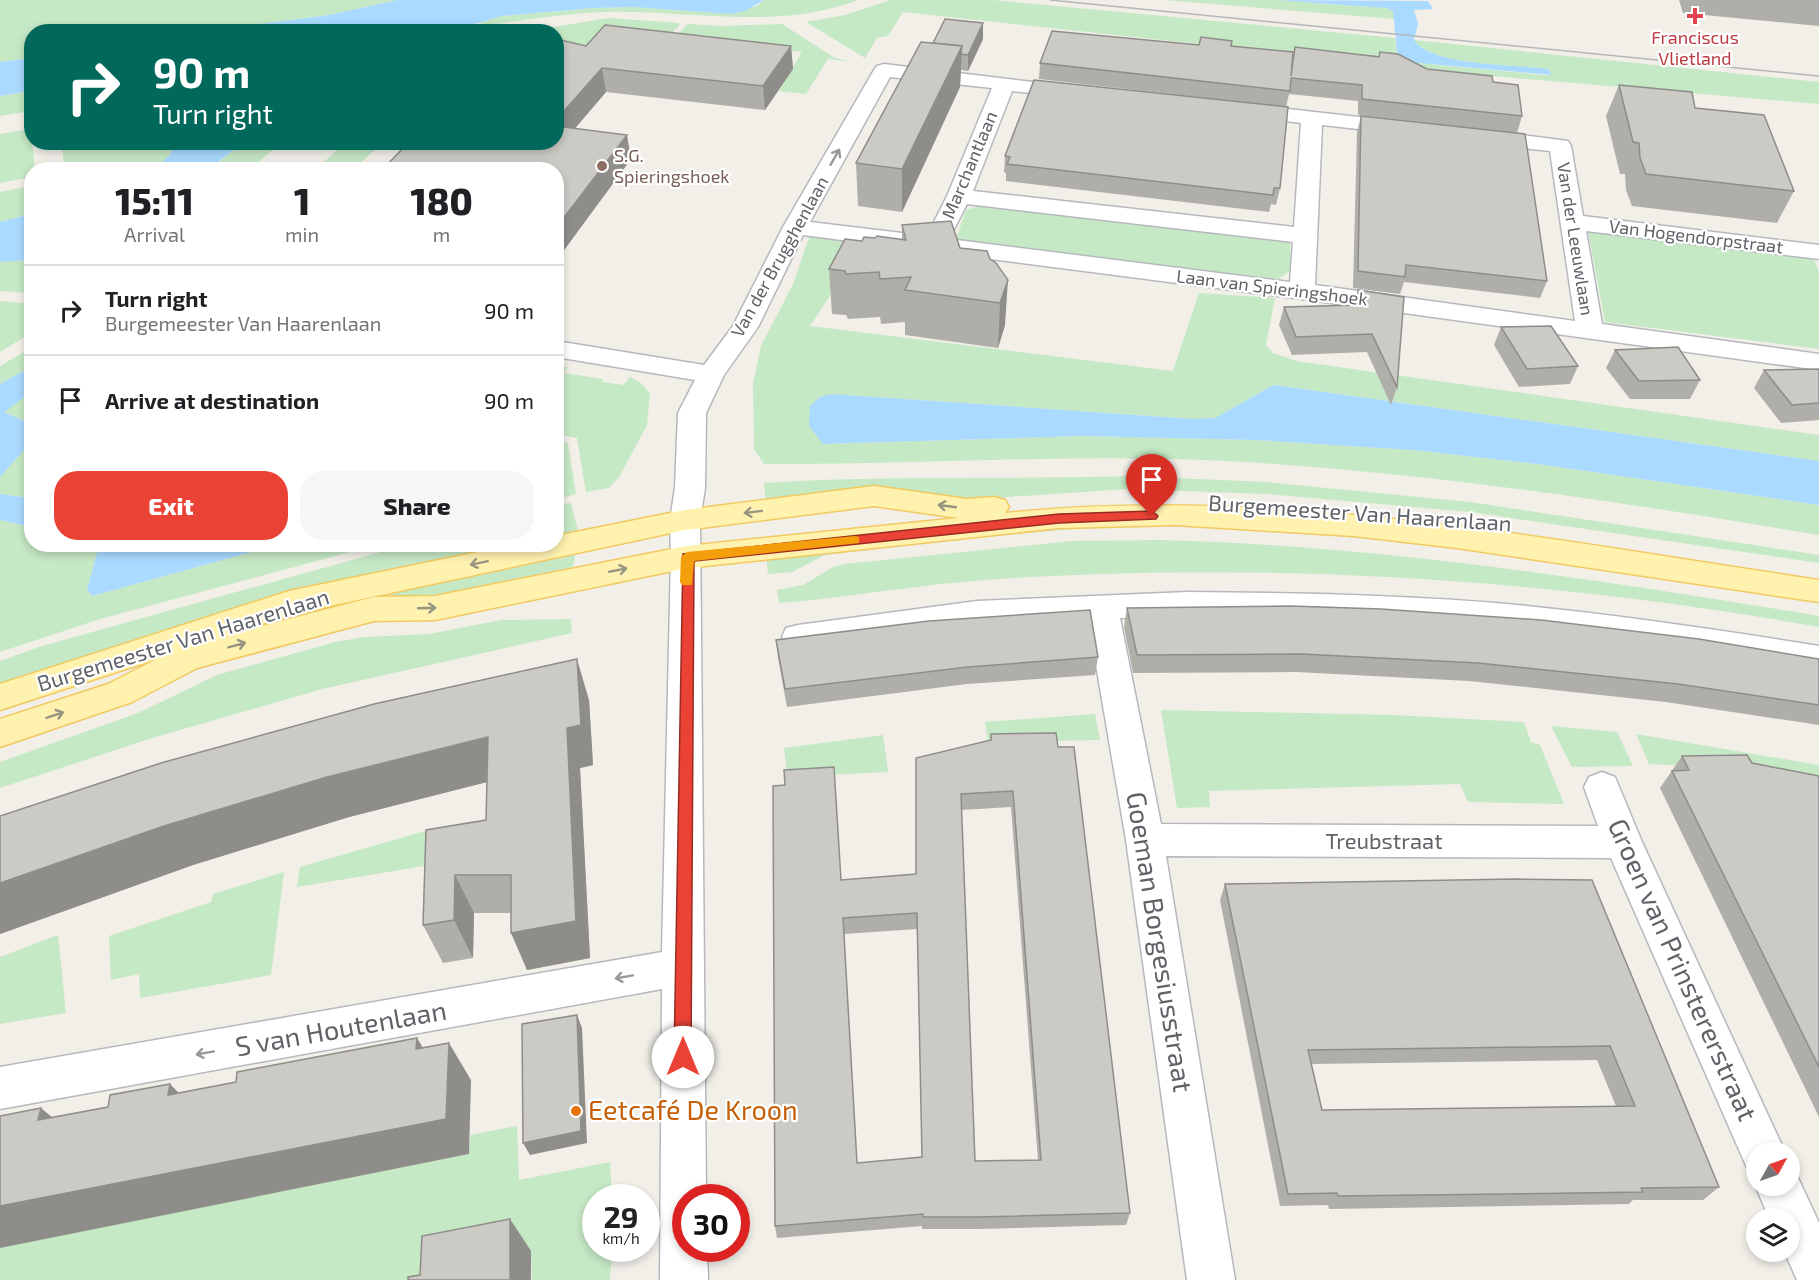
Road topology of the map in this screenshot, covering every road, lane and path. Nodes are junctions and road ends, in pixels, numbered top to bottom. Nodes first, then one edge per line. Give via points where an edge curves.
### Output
1 (1004, 84) junction
2 (1098, 94) edge
3 (1229, 109) edge
4 (1312, 118) junction
5 (1430, 131) edge
6 (1466, 135) edge
7 (959, 196) junction
8 (1572, 222) junction
9 (795, 226) junction
10 (1306, 236) junction
11 (934, 246) junction
12 (1819, 252) edge
13 (1302, 291) junction
14 (1590, 331) junction
15 (564, 350) edge
16 (1819, 362) edge
17 (711, 374) junction
18 (685, 520) junction
19 (564, 545) edge
20 (532, 552) edge
21 (687, 557) junction
22 (1819, 570) edge
23 (1819, 591) edge
24 (1102, 606) junction
25 (798, 638) edge
26 (1819, 659) edge
27 (0, 697) edge
28 (0, 733) edge
29 (1602, 787) dead end
30 (1145, 840) junction
31 (1623, 842) junction
32 (682, 968) junction
33 (0, 1088) edge
34 (1758, 1142) edge
35 (1783, 1196) edge
36 (1819, 1276) edge
37 (684, 1280) edge
38 (1211, 1280) edge

1 - 2 street
1 - 7 street, Marchantlaan
9 -> 1 street, Van der Brugghenlaan via 884,70
3 - 4 street
4 - 5 street
4 - 10 street
6 - 8 street, Van der Leeuwlaan via 1560,146
7 - 10 street
7 - 11 street, Marchantlaan
8 - 12 street, Van Hogendorpstraat
8 - 14 street, Van der Leeuwlaan
9 - 11 street, Laan van Spieringshoek
9 - 17 street, Van der Brugghenlaan via 744,327
10 - 13 street
11 - 13 street, Laan van Spieringshoek
13 - 14 street, Laan van Spieringshoek
14 - 16 street, Laan van Spieringshoek
15 - 17 street
17 - 18 street, Van der Brugghenlaan via 692,413
18 -> 19 main road, Burgemeester Van Haarenlaan
18 - 21 street
22 -> 18 main road, Burgemeester Van Haarenlaan via 1451,515 1257,501 1112,499 967,509 874,496
20 -> 27 main road, Burgemeester Van Haarenlaan via 289,603
21 - 23 main road, Burgemeester Van Haarenlaan via 1059,518 1175,515 1457,537
28 -> 21 main road, Burgemeester Van Haarenlaan via 120,693 187,658 374,609 435,608
21 - 32 street
24 - 25 street via 974,613
24 - 26 street via 1306,604 1529,617 1718,640
24 - 30 street, Goeman Borgesiusstraat
29 - 31 street, Groen van Prinstererstraat
30 - 31 street, Treubstraat
30 - 38 street, Goeman Borgesiusstraat
31 - 34 street, Groen van Prinstererstraat
32 -> 33 street, S van Houtenlaan
32 - 37 street
35 - 36 street

